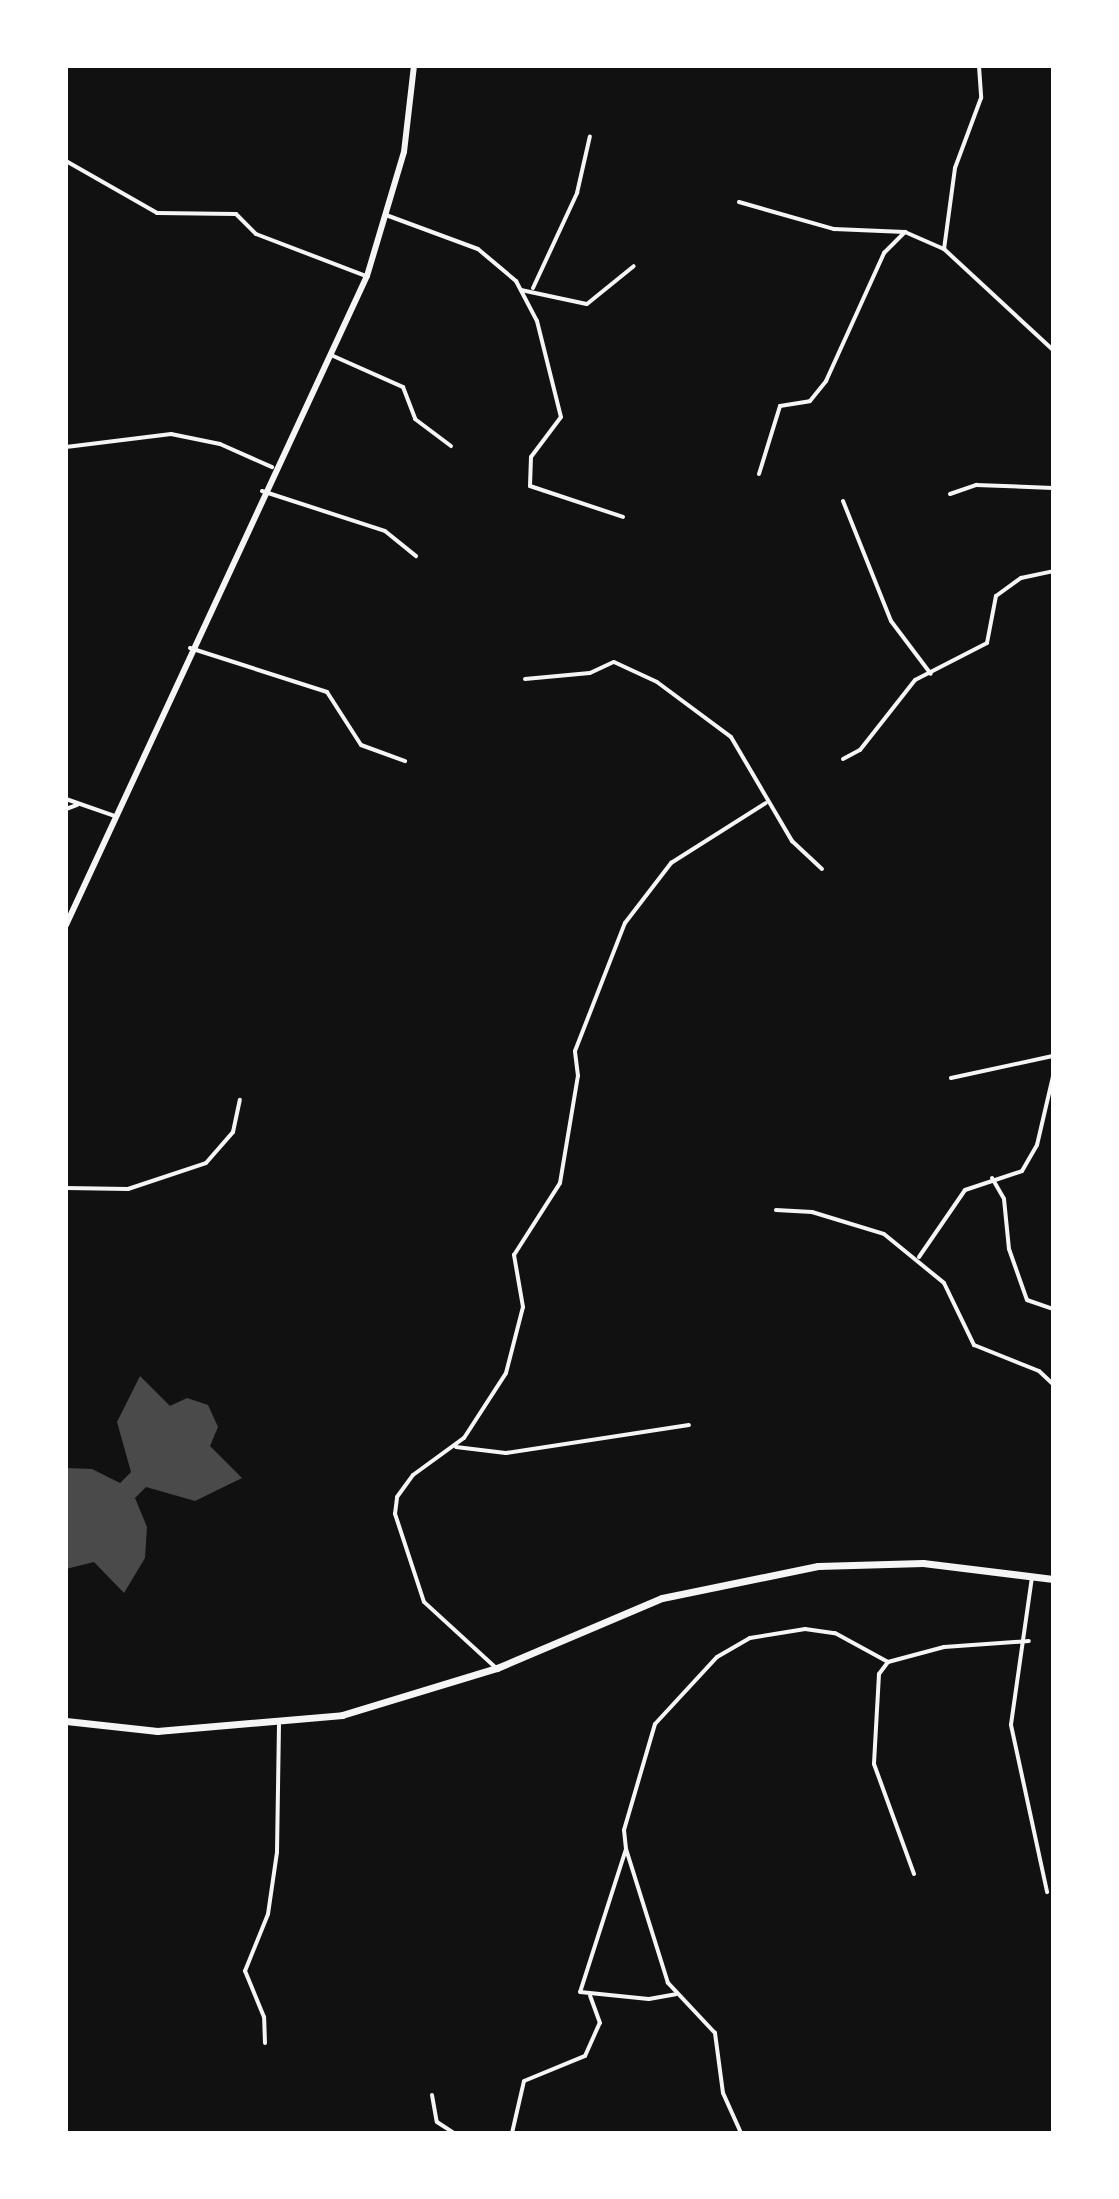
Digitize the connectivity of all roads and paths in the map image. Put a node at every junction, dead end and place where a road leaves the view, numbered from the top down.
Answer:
1 (414, 66) edge
2 (979, 66) edge
3 (590, 136) dead end
4 (66, 161) edge
5 (739, 202) dead end
6 (385, 214) junction
7 (905, 232) junction
8 (944, 249) junction
9 (634, 266) dead end
10 (367, 276) junction
11 (533, 288) junction
12 (521, 290) junction
13 (1053, 350) edge
14 (329, 354) junction
15 (451, 446) dead end
16 (66, 447) edge
17 (272, 467) junction
18 (759, 474) dead end
19 (1053, 488) edge
20 (262, 491) junction
21 (950, 494) dead end
22 (843, 501) dead end
23 (623, 517) dead end
24 (416, 556) dead end
25 (1053, 571) edge
26 (190, 648) junction
27 (931, 674) junction
28 (525, 679) dead end
29 (843, 759) dead end
30 (405, 761) dead end
31 (66, 799) edge
32 (766, 803) junction
33 (77, 805) junction
34 (66, 809) edge
35 (115, 816) junction
36 (822, 869) dead end
37 (66, 925) edge
38 (1053, 1056) edge
39 (1053, 1076) edge
40 (951, 1078) dead end
41 (240, 1100) dead end
42 (992, 1178) junction
43 (66, 1188) edge
44 (776, 1210) dead end
45 (919, 1257) junction
46 (1053, 1309) edge
47 (1053, 1384) edge
48 (689, 1425) dead end
49 (456, 1447) junction
50 (1032, 1575) junction
51 (1053, 1579) edge
52 (1029, 1641) junction
53 (888, 1662) junction
54 (497, 1668) junction
55 (68, 1721) edge
56 (279, 1725) junction
57 (626, 1849) junction
58 (914, 1874) dead end
59 (1047, 1892) dead end
60 (677, 1994) junction
61 (590, 1996) junction
62 (265, 2043) dead end
63 (432, 2095) dead end
64 (454, 2133) edge
65 (512, 2133) edge
66 (741, 2133) edge

1 - 6 main road
2 - 8 street
3 - 11 street
4 - 10 street
5 - 7 street
6 - 10 main road
6 - 12 street
7 - 8 street
7 - 18 street
8 - 13 street
9 - 11 street
10 - 14 main road
11 - 12 street
12 - 23 street
14 - 15 street
14 - 17 main road
16 - 17 street
17 - 20 main road
19 - 21 street
20 - 24 street
20 - 26 main road
22 - 27 street
25 - 27 street
26 - 30 street
26 - 35 main road
27 - 29 street
28 - 32 street
31 - 33 street
32 - 36 street
32 - 49 street
33 - 34 street
33 - 35 street
35 - 37 main road
38 - 40 street
39 - 42 street
41 - 43 street
42 - 45 street
42 - 46 street
44 - 45 street
45 - 47 street
48 - 49 street
49 - 54 street
50 - 51 main road
50 - 52 street
50 - 54 main road
52 - 53 street
52 - 59 street
53 - 57 street
53 - 58 street
54 - 56 main road
55 - 56 main road
56 - 62 street
57 - 60 street
57 - 61 street
60 - 61 street
60 - 66 street
61 - 65 street
63 - 64 street

